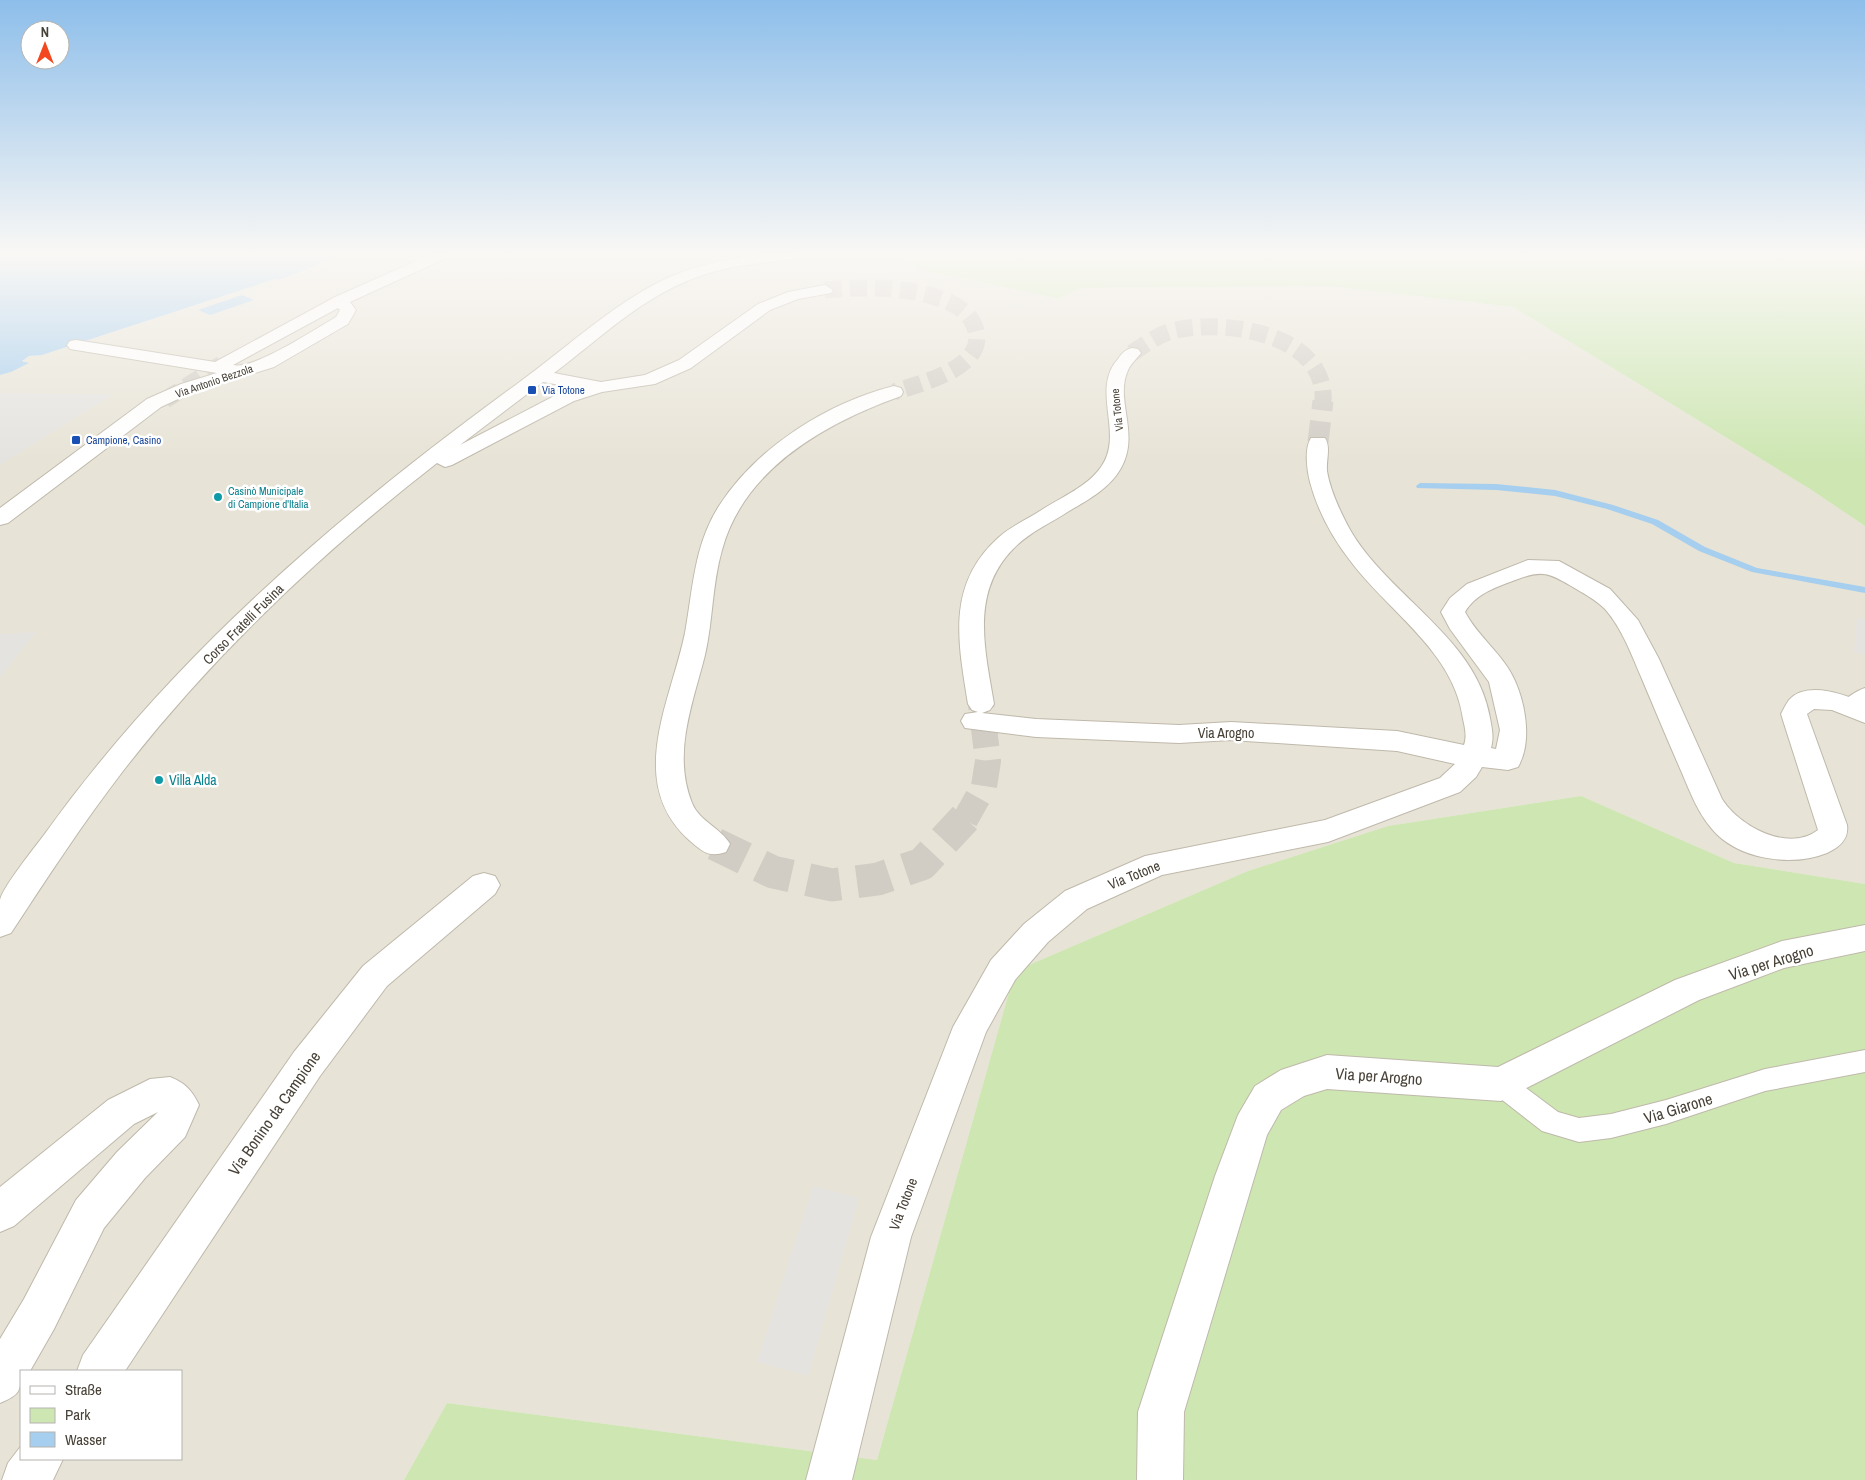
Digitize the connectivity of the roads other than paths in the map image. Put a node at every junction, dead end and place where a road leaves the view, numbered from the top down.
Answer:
1 (335, 324) edge
2 (608, 324) edge
3 (742, 324) edge
4 (76, 345) dead end
5 (1132, 353) tunnel mouth
6 (231, 367) junction
7 (535, 379) junction
8 (601, 387) junction
9 (894, 392) tunnel mouth
10 (551, 406) junction
11 (1318, 442) tunnel mouth
12 (402, 482) junction
13 (0, 518) edge
14 (1860, 705) edge
15 (978, 713) joint
16 (1475, 756) junction
17 (715, 844) tunnel mouth
18 (484, 885) dead end
19 (0, 924) edge
20 (1865, 938) edge
21 (1865, 1061) edge
22 (1501, 1084) junction
23 (0, 1212) edge
24 (100, 1370) edge
25 (0, 1381) edge
26 (39, 1460) edge
27 (26, 1480) edge
28 (829, 1480) edge
29 (1160, 1480) edge

1 - 6 street, Via Antonio Bezzola
2 - 7 street, Corso Fratelli Fusina
3 - 8 street
4 - 6 street
5 - 15 street, Via Totone
6 - 13 street, Via Antonio Bezzola
7 - 8 street
7 - 10 street
7 - 12 street, Corso Fratelli Fusina
8 - 10 street
9 - 17 street
10 - 12 street
11 - 16 street, Via Totone
12 - 19 street, Corso Fratelli Fusina
14 - 16 street
15 - 16 street, Via Arogno
16 - 28 street, Via Totone
18 - 24 street, Via Bonino da Campione
20 - 22 street, Via per Arogno
21 - 22 lane, Via Giarone
22 - 29 street, Via per Arogno
23 - 25 street
26 - 27 street

